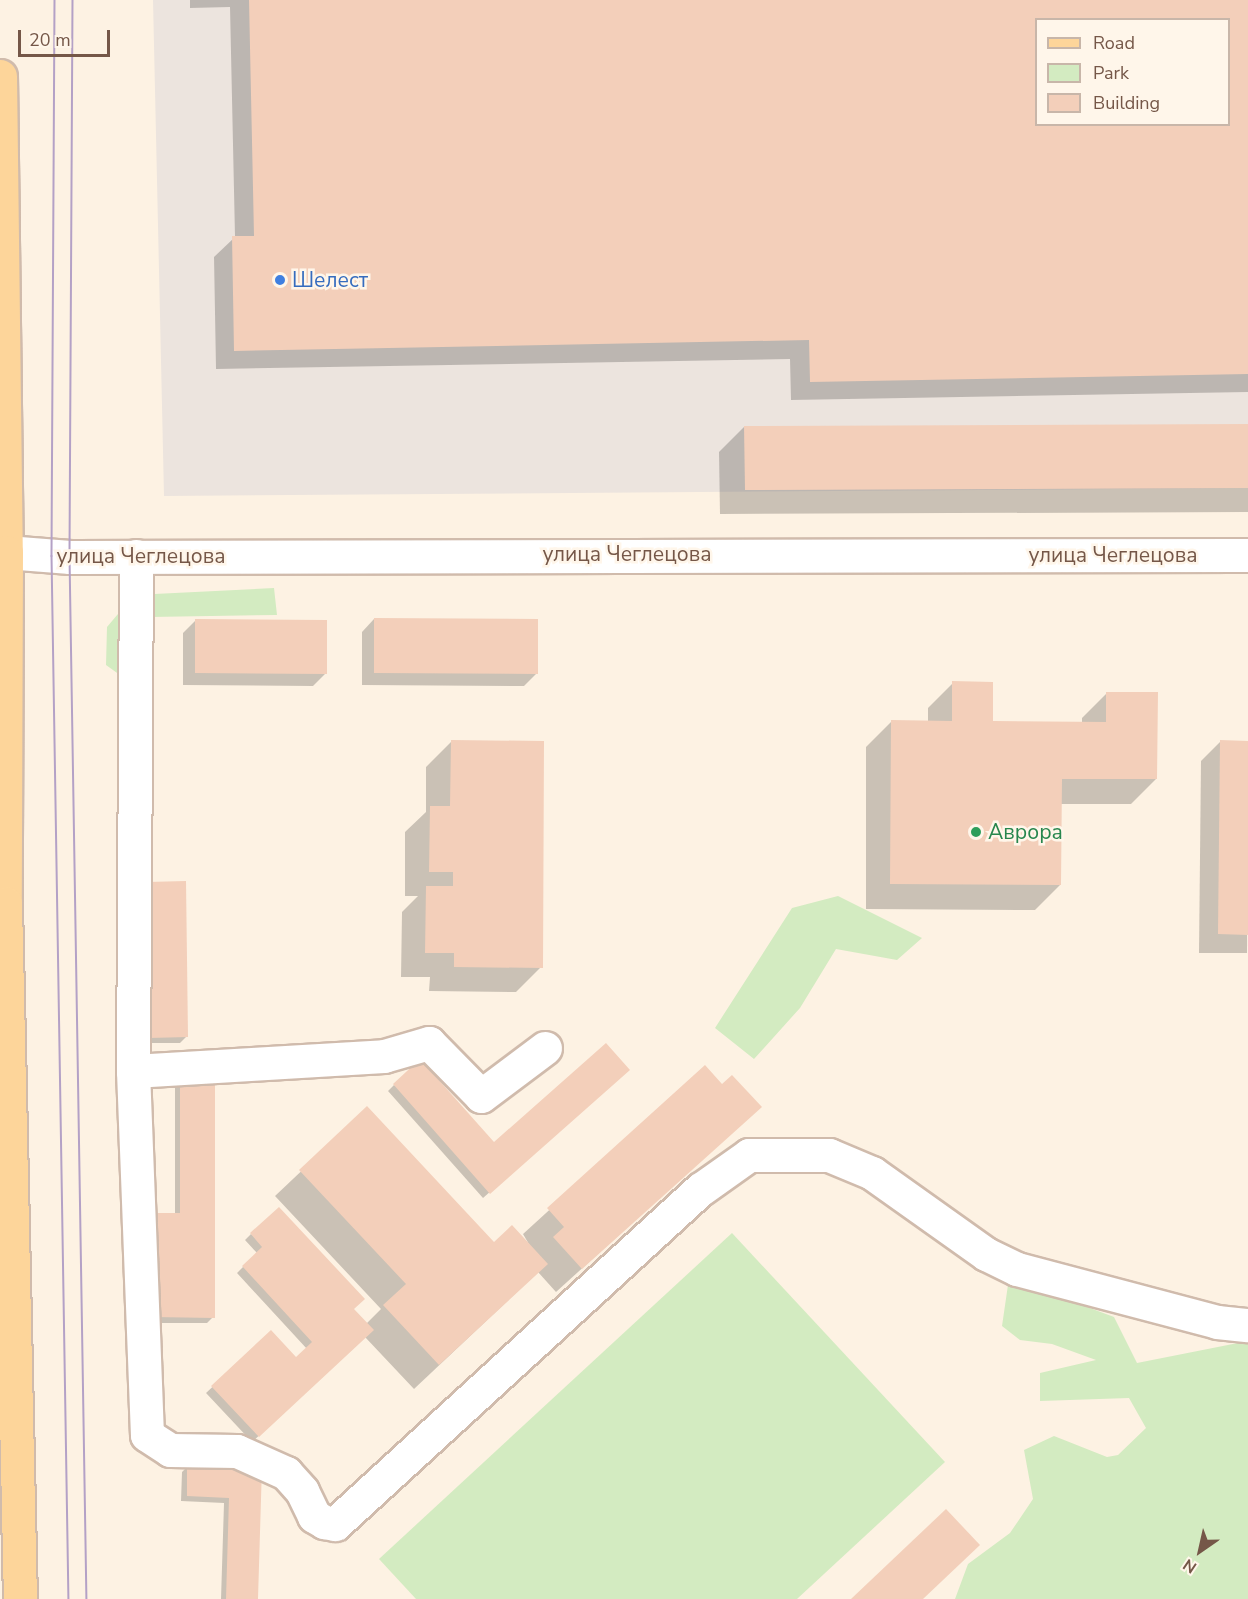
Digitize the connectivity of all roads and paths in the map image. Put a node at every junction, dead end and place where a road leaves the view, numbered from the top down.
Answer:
1 (0, 76) edge
2 (3, 552) edge
3 (1248, 555) edge
4 (135, 556) junction
5 (545, 1048) dead end
6 (133, 1071) junction
7 (1248, 1325) edge
8 (9, 1500) edge
9 (20, 1599) edge

1 - 2 main road
2 - 4 street, улица Чеглецова
2 - 8 main road
3 - 4 street, улица Чеглецова
4 - 6 street
5 - 6 street
6 - 7 street
8 - 9 main road

